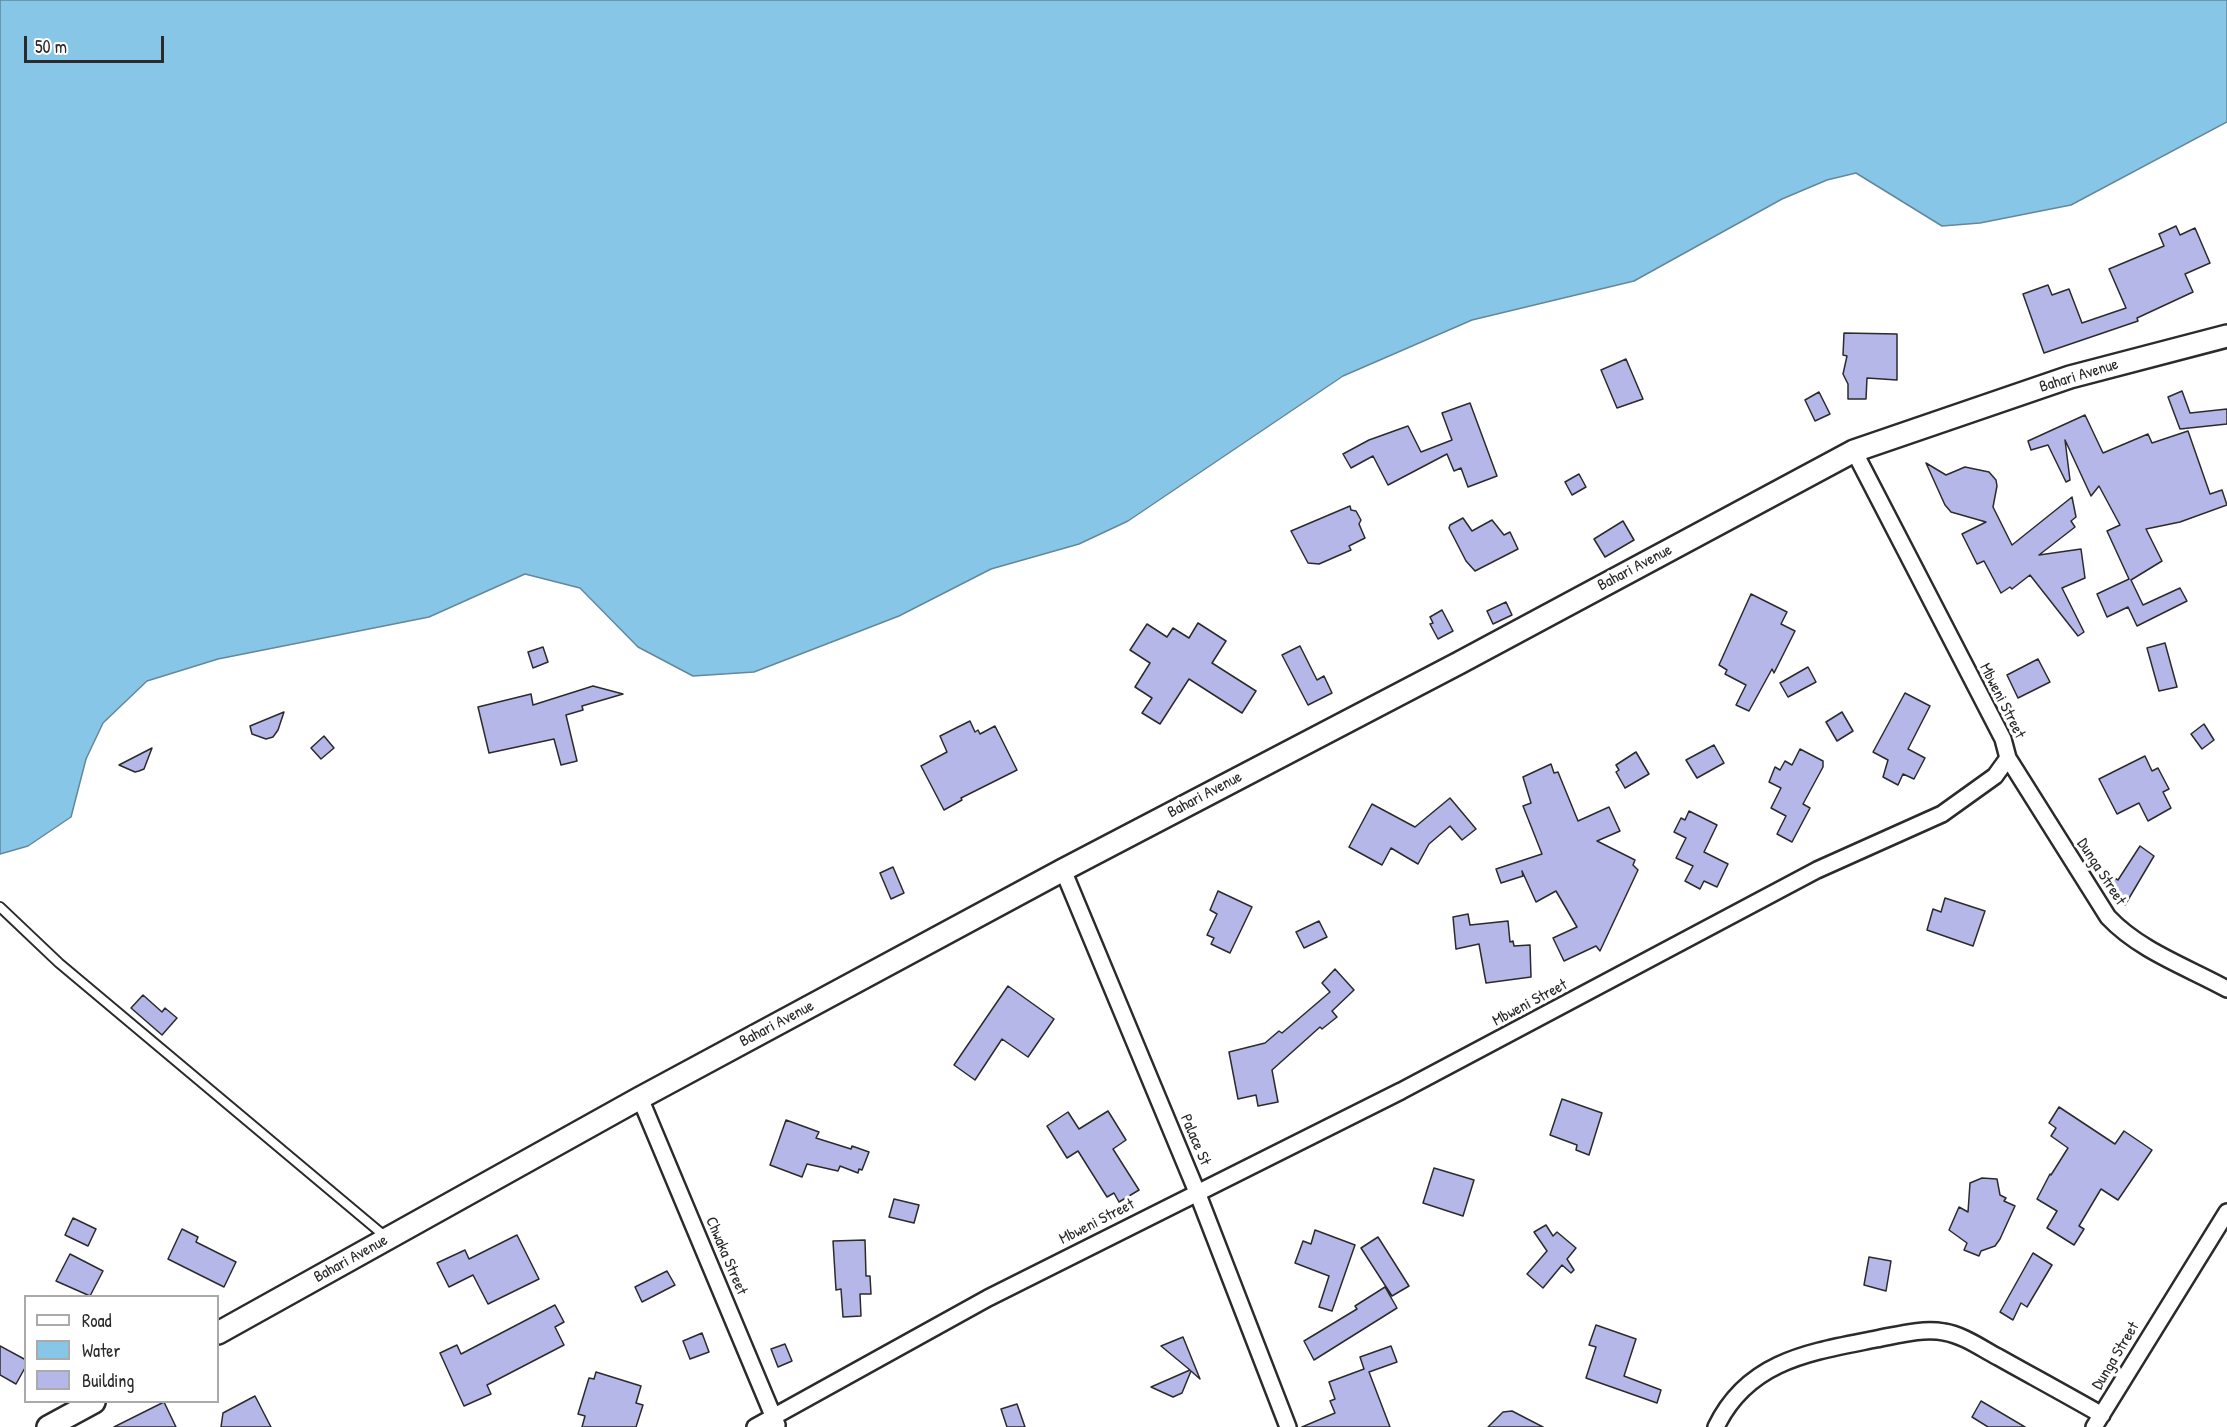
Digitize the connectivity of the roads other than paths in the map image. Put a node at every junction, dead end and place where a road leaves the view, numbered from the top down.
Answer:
1 (2227, 336) edge
2 (1854, 451) junction
3 (2008, 758) junction
4 (1063, 870) junction
5 (0, 908) edge
6 (2227, 989) edge
7 (640, 1098) junction
8 (1197, 1192) junction
9 (2227, 1212) edge
10 (388, 1239) junction
11 (219, 1332) edge
12 (90, 1403) edge
13 (2098, 1421) edge
14 (776, 1422) edge
15 (48, 1427) edge
16 (755, 1427) edge
17 (1288, 1427) edge
18 (1716, 1427) edge

1 - 2 street, Bahari Avenue
2 - 3 street, Mbweni Street
2 - 4 street, Bahari Avenue
3 - 6 street, Dunga Street
3 - 8 street, Mbweni Street
4 - 7 street, Bahari Avenue
4 - 8 street, Palace St
5 - 10 lane
7 - 10 street, Bahari Avenue
7 - 14 street, Chwaka Street
8 - 14 street, Mbweni Street
8 - 17 street, Palace St
9 - 13 street, Dunga Street
10 - 11 street, Bahari Avenue
12 - 15 street
13 - 18 street
14 - 16 street, Mbweni Street

